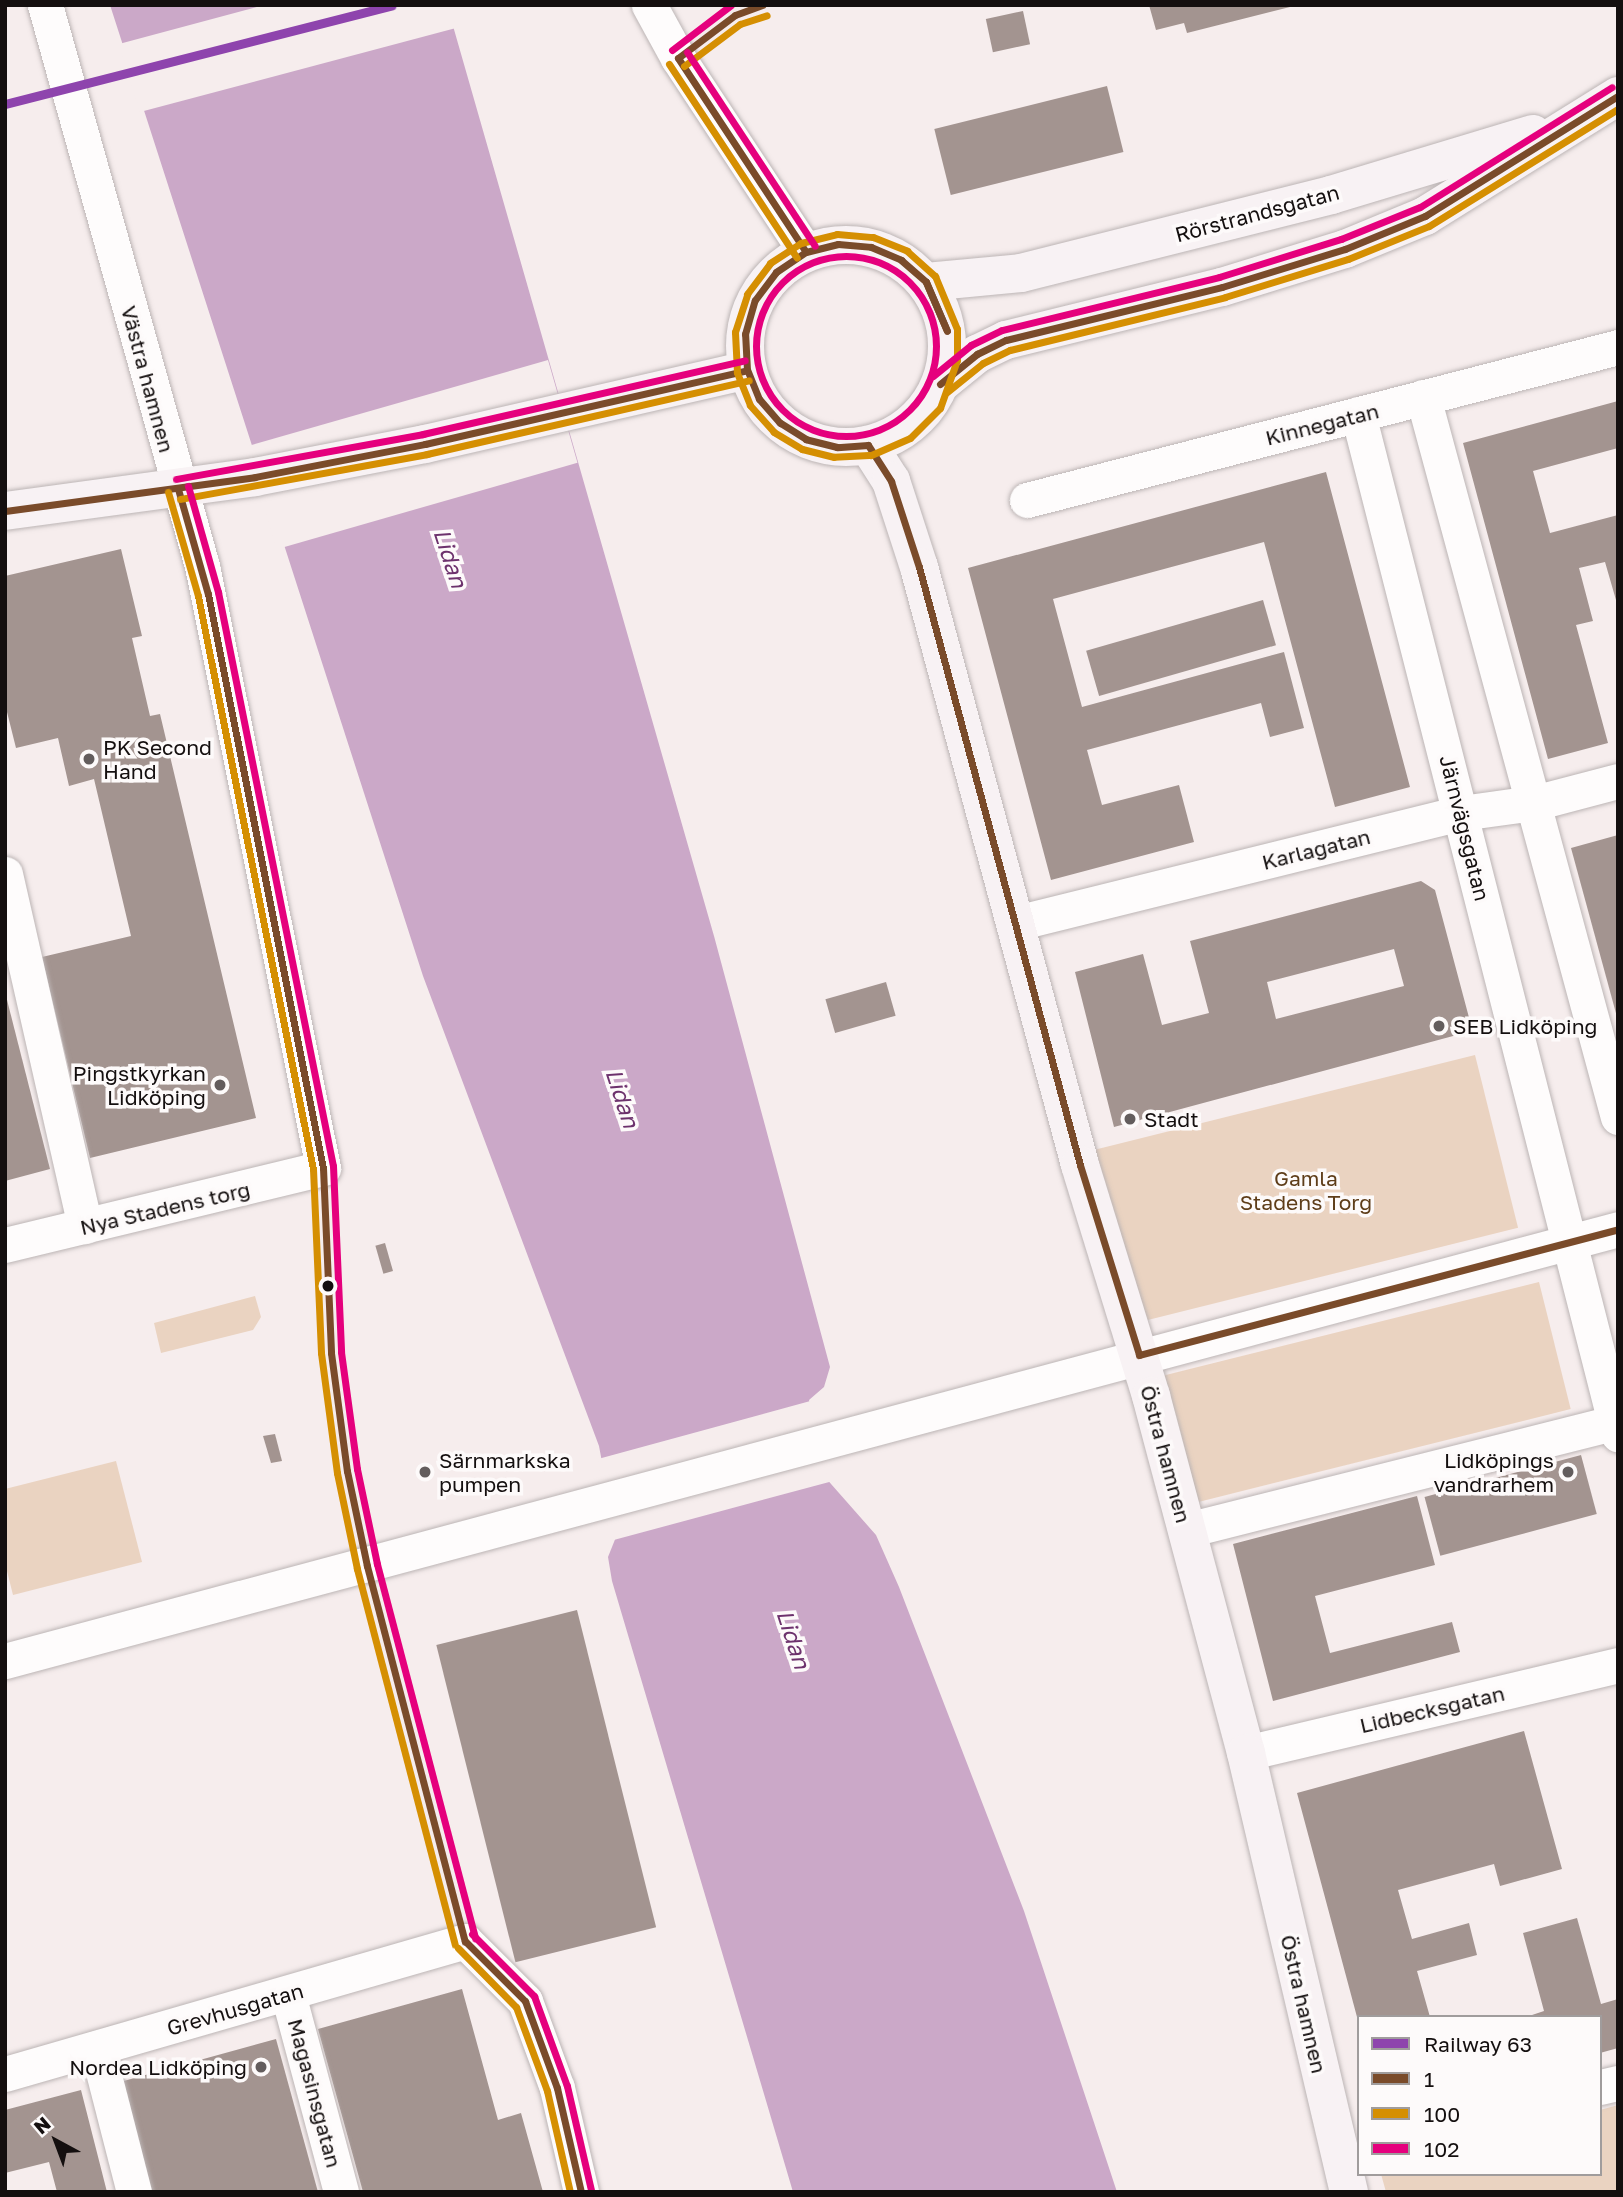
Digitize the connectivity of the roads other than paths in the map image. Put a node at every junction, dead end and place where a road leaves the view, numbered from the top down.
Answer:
1 (45, 5) edge
2 (649, 5) edge
3 (1618, 96) edge
4 (1582, 119) junction
5 (806, 252) junction
6 (926, 282) junction
7 (1618, 347) edge
8 (747, 370) junction
9 (940, 384) junction
10 (1423, 397) junction
11 (1358, 414) junction
12 (868, 445) junction
13 (178, 489) junction
14 (1027, 500) dead end
15 (5, 510) edge
16 (1618, 781) edge
17 (1534, 803) junction
18 (1461, 813) junction
19 (5, 874) edge
20 (1016, 923) junction
21 (1618, 1117) edge
22 (323, 1168) joint
23 (85, 1226) junction
24 (1618, 1229) edge
25 (1569, 1243) junction
26 (5, 1245) edge
27 (1139, 1355) junction
28 (1617, 1426) edge
29 (1187, 1530) junction
30 (5, 1661) edge
31 (1618, 1665) edge
32 (1246, 1753) junction
33 (288, 1994) junction
34 (97, 2049) junction
35 (5, 2074) edge
36 (1348, 2152) edge
37 (134, 2192) edge
38 (341, 2192) edge
39 (581, 2192) edge
40 (1349, 2192) edge

1 - 13 street, Västra hamnen
2 - 5 street
3 - 4 main road, Rörstrandsgatan
4 - 6 main road, Rörstrandsgatan
4 - 9 main road, Rörstrandsgatan
5 - 6 main road
5 - 8 main road
6 - 9 main road
7 - 10 street, Kinnegatan
8 - 12 main road
8 - 13 main road
9 - 12 main road
10 - 11 street, Kinnegatan
10 - 17 street
11 - 14 street, Kinnegatan
11 - 18 street, Järnvägsgatan
12 - 20 main road, Östra hamnen
13 - 15 main road
13 - 22 street, Västra hamnen
16 - 17 street, Karlagatan
17 - 18 street, Karlagatan
17 - 21 street
18 - 20 street, Karlagatan
18 - 25 street, Järnvägsgatan
19 - 23 street
20 - 27 main road, Östra hamnen
22 - 23 street, Nya Stadens torg
23 - 26 street, Nya Stadens torg
24 - 25 street
25 - 27 street
25 - 28 street
27 - 29 main road, Östra hamnen
27 - 30 street
28 - 29 street
29 - 32 main road, Östra hamnen
31 - 32 street, Lidbecksgatan
32 - 36 main road, Östra hamnen
33 - 34 street, Grevhusgatan
33 - 38 street, Magasinsgatan
33 - 39 street, Grevhusgatan
34 - 35 street, Grevhusgatan
34 - 37 street
36 - 40 main road, Östra hamnen

